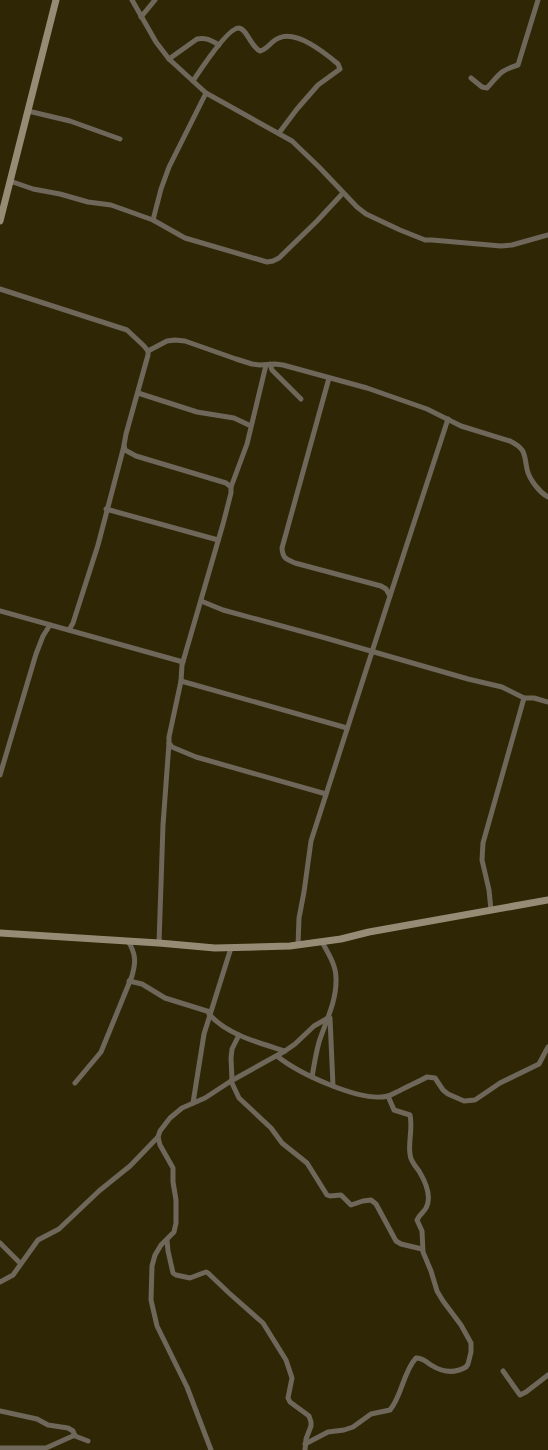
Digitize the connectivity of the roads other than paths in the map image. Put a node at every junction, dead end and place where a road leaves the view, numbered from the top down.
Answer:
1 (56, 0) edge
2 (132, 0) edge
3 (155, 0) edge
4 (538, 0) edge
5 (142, 17) junction
6 (219, 45) junction
7 (169, 59) junction
8 (471, 78) dead end
9 (193, 81) junction
10 (206, 93) junction
11 (28, 110) junction
12 (279, 133) junction
13 (120, 139) dead end
14 (10, 181) junction
15 (343, 193) junction
16 (0, 220) edge
17 (153, 220) junction
18 (548, 235) edge
19 (0, 289) edge
20 (148, 351) junction
21 (268, 365) junction
22 (329, 378) junction
23 (138, 393) junction
24 (301, 399) dead end
25 (448, 419) junction
26 (251, 426) junction
27 (124, 445) junction
28 (231, 487) junction
29 (548, 497) edge
30 (106, 510) junction
31 (218, 540) junction
32 (390, 596) junction
33 (201, 601) junction
34 (0, 611) edge
35 (50, 625) junction
36 (69, 630) junction
37 (372, 652) junction
38 (182, 662) junction
39 (181, 681) junction
40 (524, 698) junction
41 (548, 702) edge
42 (347, 728) junction
43 (169, 742) junction
44 (0, 775) edge
45 (326, 794) junction
46 (548, 900) edge
47 (491, 910) junction
48 (0, 933) edge
49 (128, 942) junction
50 (322, 942) junction
51 (159, 943) junction
52 (298, 945) junction
53 (231, 948) junction
54 (129, 981) junction
55 (210, 1013) junction
56 (329, 1016) junction
57 (239, 1034) junction
58 (548, 1047) edge
59 (285, 1051) junction
60 (277, 1056) junction
61 (312, 1077) junction
62 (232, 1080) junction
63 (75, 1082) dead end
64 (333, 1086) junction
65 (388, 1096) junction
66 (193, 1103) junction
67 (158, 1137) junction
68 (167, 1240) junction
69 (0, 1243) edge
70 (422, 1249) junction
71 (20, 1263) junction
72 (0, 1282) edge
73 (503, 1371) dead end
74 (548, 1375) edge
75 (0, 1411) edge
76 (75, 1435) junction
77 (88, 1441) dead end
78 (305, 1447) edge
79 (0, 1448) edge
80 (25, 1449) edge
81 (211, 1450) edge

1 - 11 street
2 - 5 street
3 - 5 street
4 - 8 street
5 - 7 street
6 - 7 street
6 - 9 street
6 - 12 street
7 - 9 street
9 - 10 street
10 - 12 street
10 - 17 street
11 - 13 street
11 - 14 street
12 - 15 street
14 - 16 street
14 - 17 street
15 - 17 street
15 - 18 street
19 - 20 street
20 - 21 street
20 - 23 street
21 - 22 street
21 - 24 street
21 - 26 street
22 - 25 street
22 - 32 street
23 - 26 street
23 - 27 street
25 - 29 street
25 - 32 street
26 - 28 street
27 - 28 street
27 - 30 street
28 - 31 street
30 - 31 street
30 - 36 street
31 - 33 street
32 - 37 street
33 - 37 street
33 - 38 street
34 - 35 street
35 - 36 street
35 - 44 street
36 - 38 street
37 - 40 street
37 - 42 street
38 - 39 street
39 - 42 street
39 - 43 street
40 - 41 street
40 - 47 street
42 - 45 street
43 - 45 street
43 - 51 street
45 - 52 street
46 - 47 street
47 - 50 street
48 - 49 street
49 - 51 street
49 - 54 street
50 - 52 street
50 - 56 street
51 - 53 street
52 - 53 street
53 - 55 street
54 - 55 street
54 - 63 street
55 - 57 street
55 - 66 street
56 - 59 street
56 - 61 street
56 - 64 street
57 - 59 street
57 - 62 street
58 - 65 street
59 - 60 street
60 - 61 street
60 - 62 street
61 - 64 street
62 - 66 street
62 - 70 street
64 - 65 street
65 - 70 street
66 - 67 street
67 - 68 street
67 - 71 street
68 - 78 street
68 - 81 street
69 - 71 street
70 - 78 street
71 - 72 street
73 - 74 street
75 - 76 street
76 - 77 street
76 - 80 street
79 - 80 street

